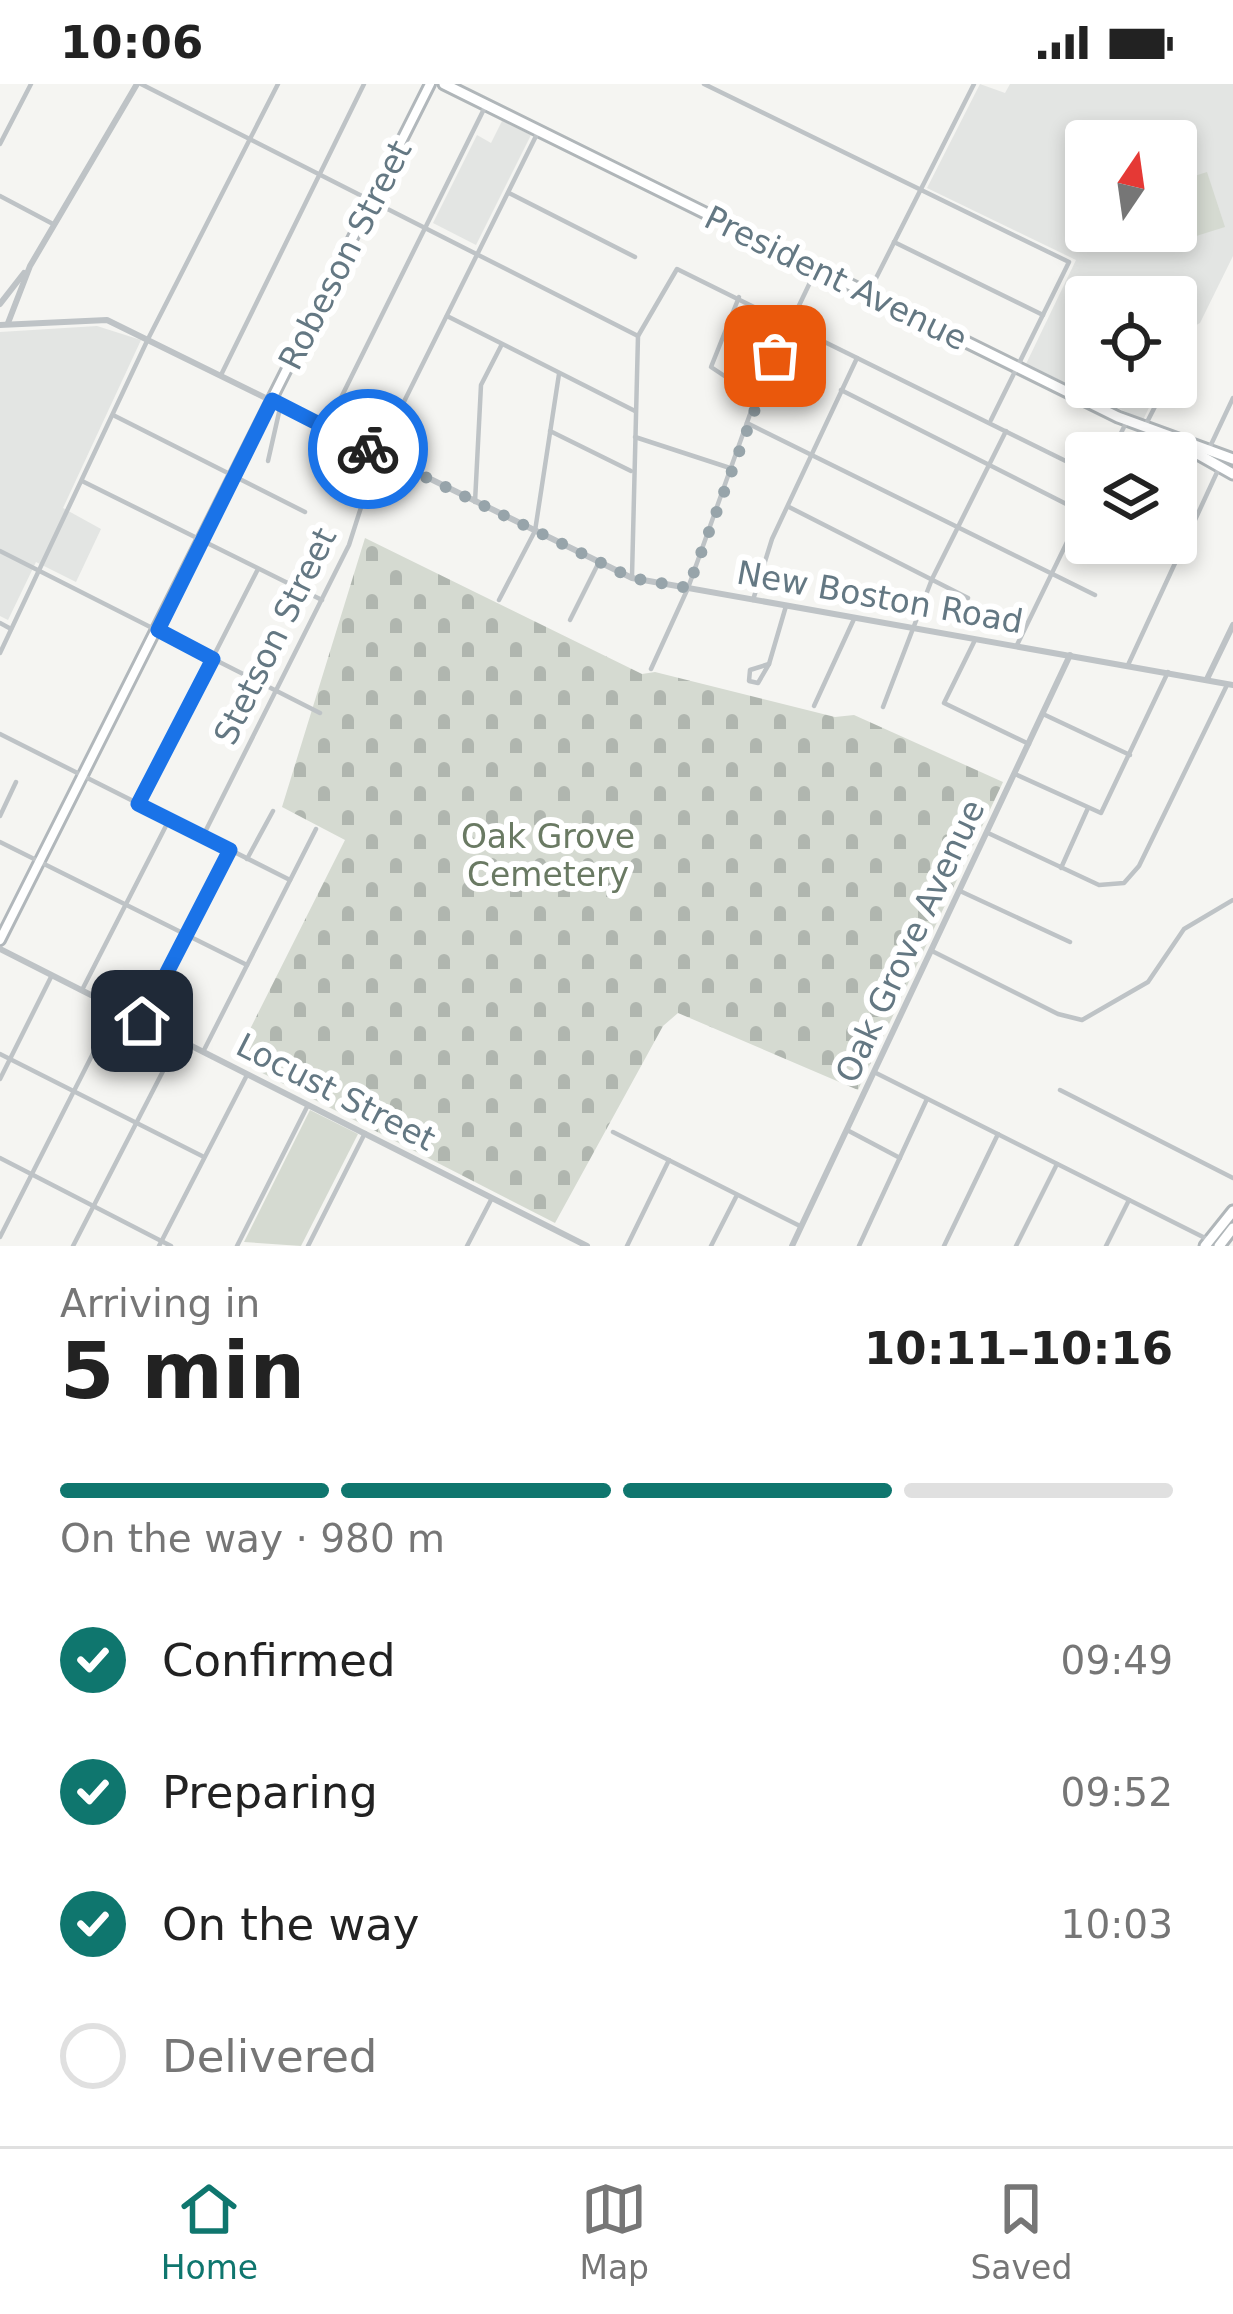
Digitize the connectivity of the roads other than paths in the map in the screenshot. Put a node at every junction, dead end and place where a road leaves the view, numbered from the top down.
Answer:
1 (31, 84) edge
2 (139, 84) edge
3 (278, 84) edge
4 (364, 84) edge
5 (430, 84) edge
6 (444, 84) edge
7 (704, 84) edge
8 (973, 84) edge
9 (485, 104) junction
10 (539, 130) junction
11 (250, 139) junction
12 (0, 144) edge
13 (319, 174) junction
14 (920, 190) junction
15 (508, 193) junction
16 (0, 196) edge
17 (371, 200) junction
18 (53, 224) junction
19 (426, 228) junction
20 (894, 242) junction
21 (478, 255) junction
22 (635, 257) dead end
23 (30, 266) junction
24 (817, 268) junction
25 (868, 294) junction
26 (739, 297) junction
27 (0, 304) edge
28 (1043, 315) junction
29 (447, 316) junction
30 (790, 322) junction
31 (4, 325) edge
32 (638, 336) junction
33 (148, 339) junction
34 (501, 346) junction
35 (858, 356) junction
36 (1016, 367) junction
37 (559, 374) junction
38 (221, 375) junction
39 (841, 389) junction
40 (756, 397) junction
41 (1233, 398) edge
42 (276, 402) junction
43 (1154, 408) edge
44 (636, 411) junction
45 (113, 415) junction
46 (1127, 421) junction
47 (747, 423) junction
48 (990, 423) junction
49 (326, 428) junction
50 (1144, 428) junction
51 (550, 431) junction
52 (1006, 431) junction
53 (1122, 432) edge
54 (1154, 432) edge
55 (635, 436) junction
56 (1197, 448) edge
57 (1208, 452) junction
58 (379, 454) junction
59 (810, 454) junction
60 (1197, 454) edge
61 (1233, 459) edge
62 (1065, 460) edge
63 (268, 461) dead end
64 (990, 465) junction
65 (1219, 467) junction
66 (730, 468) junction
67 (634, 472) junction
68 (1233, 474) edge
69 (235, 476) junction
70 (82, 481) junction
71 (475, 502) junction
72 (1065, 503) edge
73 (789, 507) junction
74 (305, 512) dead end
75 (1197, 515) edge
76 (957, 528) junction
77 (535, 531) junction
78 (202, 542) junction
79 (1065, 547) edge
80 (0, 551) edge
81 (599, 562) junction
82 (1174, 564) edge
83 (258, 568) junction
84 (38, 570) junction
85 (1050, 574) junction
86 (632, 578) junction
87 (932, 579) junction
88 (688, 588) junction
89 (1095, 595) dead end
90 (968, 598) dead end
91 (322, 599) junction
92 (500, 600) dead end
93 (752, 600) junction
94 (786, 606) junction
95 (855, 618) junction
96 (570, 620) dead end
97 (0, 623) edge
98 (1233, 625) edge
99 (917, 628) junction
100 (11, 629) junction
101 (158, 630) junction
102 (976, 638) junction
103 (1017, 645) junction
104 (0, 653) edge
105 (1070, 655) junction
106 (213, 659) junction
107 (769, 664) dead end
108 (1128, 664) junction
109 (651, 669) dead end
110 (1168, 672) junction
111 (1207, 679) junction
112 (1230, 684) edge
113 (276, 691) junction
114 (814, 706) dead end
115 (883, 707) dead end
116 (320, 713) dead end
117 (1043, 713) junction
118 (0, 734) edge
119 (1029, 744) junction
120 (1130, 754) junction
121 (1015, 773) junction
122 (83, 775) junction
123 (16, 782) dead end
124 (138, 804) junction
125 (1088, 808) junction
126 (273, 811) dead end
127 (0, 816) edge
128 (169, 820) junction
129 (316, 829) dead end
130 (988, 832) junction
131 (202, 836) junction
132 (0, 842) edge
133 (230, 850) junction
134 (247, 859) junction
135 (40, 863) junction
136 (1061, 868) junction
137 (290, 880) junction
138 (960, 891) junction
139 (1233, 900) edge
140 (125, 905) junction
141 (187, 934) junction
142 (1070, 942) dead end
143 (0, 944) edge
144 (932, 951) junction
145 (247, 965) junction
146 (52, 975) junction
147 (82, 990) junction
148 (116, 1008) junction
149 (142, 1021) junction
150 (179, 1040) junction
151 (202, 1052) junction
152 (0, 1054) edge
153 (10, 1059) junction
154 (874, 1072) junction
155 (247, 1074) junction
156 (0, 1079) edge
157 (1060, 1090) dead end
158 (74, 1091) junction
159 (927, 1099) junction
160 (308, 1105) junction
161 (136, 1123) junction
162 (847, 1130) junction
163 (613, 1132) dead end
164 (365, 1133) junction
165 (998, 1134) junction
166 (204, 1157) junction
167 (0, 1158) edge
168 (900, 1159) junction
169 (669, 1160) junction
170 (1057, 1164) junction
171 (32, 1174) junction
172 (1233, 1178) edge
173 (737, 1195) junction
174 (492, 1197) junction
175 (1129, 1200) junction
176 (94, 1206) junction
177 (1233, 1210) edge
178 (801, 1227) junction
179 (1233, 1228) edge
180 (0, 1237) edge
181 (161, 1244) edge
182 (1215, 1245) edge
183 (73, 1246) edge
184 (172, 1246) edge
185 (237, 1246) edge
186 (308, 1246) edge
187 (466, 1246) edge
188 (587, 1246) edge
189 (627, 1246) edge
190 (711, 1246) edge
191 (792, 1246) edge
192 (860, 1246) edge
193 (944, 1246) edge
194 (1016, 1246) edge
195 (1106, 1246) edge

1 - 12 street
2 - 11 street
2 - 18 street
3 - 11 street
4 - 13 street
5 - 17 main road, Robeson Street
6 - 9 main road, President Avenue
7 - 14 street
8 - 14 street
9 - 10 main road, President Avenue
9 - 19 street
10 - 15 street, Stetson Street
10 - 24 main road, President Avenue
11 - 13 street
11 - 33 street
13 - 17 street
13 - 38 street
14 - 20 street
14 - 28 street
15 - 21 street, Stetson Street
15 - 22 street
16 - 18 street
17 - 19 street
17 - 42 main road, Robeson Street
18 - 23 street
19 - 21 street
19 - 49 street
20 - 25 street
20 - 28 street
21 - 29 street, Stetson Street
21 - 32 street
23 - 27 street
23 - 31 street
24 - 25 main road, President Avenue
24 - 30 street
25 - 36 main road, President Avenue
26 - 30 street
26 - 32 street
26 - 40 street
28 - 36 street
29 - 34 street
29 - 58 street, Stetson Street
30 - 35 street
30 - 40 street
31 - 33 street, New Boston Road
32 - 44 street
33 - 38 street, New Boston Road
33 - 45 street
34 - 37 street
34 - 71 street
35 - 39 street
35 - 48 street
36 - 46 main road, President Avenue
36 - 48 street
37 - 44 street
37 - 51 street
38 - 42 street, New Boston Road
39 - 59 street
39 - 64 street
40 - 47 street
41 - 57 street
42 - 49 street, New Boston Road
42 - 63 street
42 - 69 main road, Robeson Street
43 - 50 street
44 - 55 street
45 - 69 street
45 - 70 street
46 - 50 main road, President Avenue
46 - 53 street
47 - 59 street
47 - 66 street
48 - 52 street
49 - 58 street, New Boston Road
50 - 54 main road, President Avenue
51 - 67 street
51 - 77 street
52 - 62 street
52 - 64 street
55 - 66 street
55 - 67 street
56 - 57 main road, President Avenue
57 - 61 main road, President Avenue
58 - 71 street, New Boston Road
58 - 91 street, Stetson Street
59 - 73 street
59 - 76 street
60 - 65 main road
64 - 72 street
64 - 76 street
65 - 68 main road
65 - 75 street
66 - 88 street
67 - 86 street
69 - 74 street
69 - 78 main road, Robeson Street
70 - 78 street
70 - 84 street
71 - 77 street, New Boston Road
73 - 87 street
73 - 93 street
76 - 85 street
76 - 87 street
77 - 81 street, New Boston Road
77 - 92 street
78 - 83 street
78 - 101 main road, Robeson Street
79 - 85 street
80 - 84 street
81 - 86 street, New Boston Road
81 - 96 street
82 - 108 street
83 - 91 street
83 - 106 street
84 - 100 street
84 - 101 street
85 - 89 street
85 - 103 street
86 - 88 street, New Boston Road
87 - 90 street
87 - 99 street
88 - 93 street, New Boston Road
88 - 109 street
91 - 113 street, Stetson Street
93 - 94 street, New Boston Road
94 - 95 street, New Boston Road
94 - 107 street
95 - 99 street, New Boston Road
95 - 114 street
97 - 100 street
98 - 111 street
99 - 102 street, New Boston Road
99 - 115 street
100 - 104 street
101 - 106 street
101 - 122 main road, Robeson Street
102 - 103 street, New Boston Road
102 - 119 street
103 - 105 street, New Boston Road
105 - 108 street, New Boston Road
105 - 117 street, Oak Grove Avenue
106 - 113 street
106 - 124 street
108 - 110 street, New Boston Road
110 - 111 street, New Boston Road
110 - 120 street
111 - 112 street, New Boston Road
112 - 136 street
113 - 116 street
113 - 131 street, Stetson Street
117 - 119 street, Oak Grove Avenue
117 - 120 street
118 - 122 street
119 - 121 street, Oak Grove Avenue
120 - 125 street
121 - 125 street
121 - 130 street, Oak Grove Avenue
122 - 124 street
122 - 135 main road, Robeson Street
123 - 127 street
124 - 128 street
125 - 136 street
126 - 134 street
128 - 131 street
128 - 140 street
129 - 137 street
130 - 136 street
130 - 138 street, Oak Grove Avenue
131 - 133 street
132 - 135 street
133 - 134 street
133 - 141 street
134 - 137 street
135 - 140 street
135 - 143 main road, Robeson Street
137 - 145 street
138 - 142 street
138 - 144 street, Oak Grove Avenue
139 - 144 street
140 - 141 street
140 - 147 street
141 - 145 street
141 - 149 street
143 - 146 street, Locust Street
144 - 154 street, Oak Grove Avenue
145 - 151 street
146 - 147 street, Locust Street
146 - 153 street
147 - 148 street, Locust Street
148 - 149 street, Locust Street
148 - 158 street
149 - 150 street, Locust Street
150 - 151 street, Locust Street
150 - 161 street
151 - 155 street, Locust Street
152 - 153 street
153 - 156 street
153 - 158 street
154 - 159 street
154 - 162 street, Oak Grove Avenue
155 - 160 street, Locust Street
155 - 166 street
157 - 172 street
158 - 161 street
158 - 171 street
159 - 165 street
159 - 168 street
160 - 164 street, Locust Street
160 - 185 street
161 - 166 street
161 - 176 street
162 - 168 street
162 - 178 street, Oak Grove Avenue
163 - 169 street
164 - 174 street, Locust Street
164 - 186 street
165 - 170 street
165 - 193 street
166 - 181 street
167 - 171 street
168 - 192 street
169 - 173 street
169 - 189 street
170 - 175 street
170 - 194 street
171 - 176 street
171 - 180 street
173 - 178 street
173 - 190 street
174 - 187 street
174 - 188 street, Locust Street
175 - 182 street
175 - 195 street
176 - 181 street
176 - 183 street
177 - 182 main road
178 - 191 street, Oak Grove Avenue
179 - 182 main road
181 - 184 street

